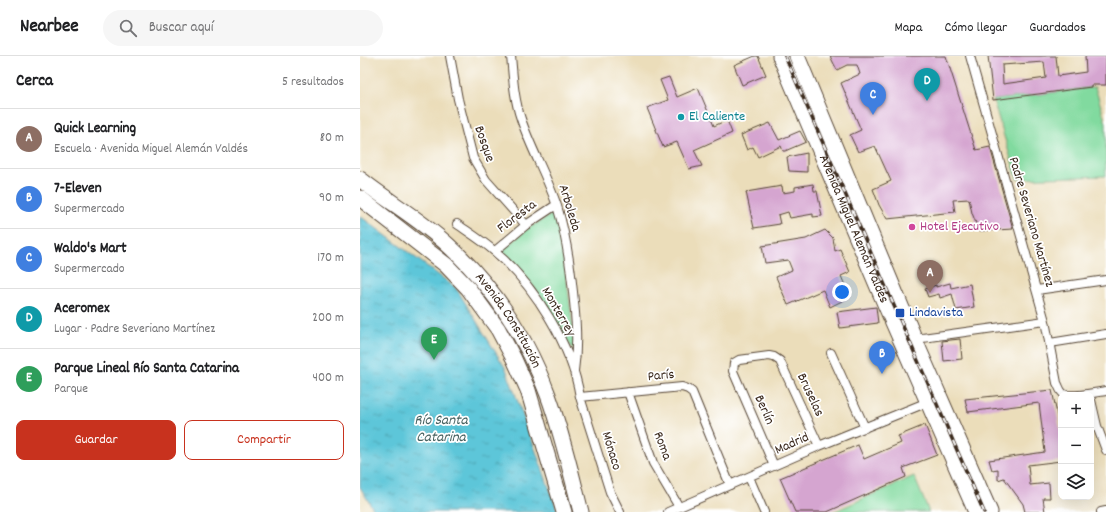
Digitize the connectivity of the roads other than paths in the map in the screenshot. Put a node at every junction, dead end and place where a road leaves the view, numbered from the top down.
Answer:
1 (450, 56) edge
2 (511, 56) edge
3 (780, 56) edge
4 (797, 56) edge
5 (970, 56) edge
6 (360, 179) edge
7 (360, 198) edge
8 (556, 205) junction
9 (457, 224) dead end
10 (526, 225) junction
11 (495, 252) junction
12 (1106, 280) edge
13 (1037, 290) junction
14 (885, 304) junction
15 (1045, 321) junction
16 (1106, 334) edge
17 (1050, 343) junction
18 (918, 345) junction
19 (831, 353) dead end
20 (774, 357) joint
21 (574, 372) junction
22 (1106, 391) edge
23 (628, 392) junction
24 (1062, 392) edge
25 (1094, 395) edge
26 (580, 397) junction
27 (928, 402) junction
28 (1094, 413) edge
29 (865, 428) junction
30 (957, 436) junction
31 (819, 446) junction
32 (1106, 450) edge
33 (774, 466) junction
34 (748, 477) junction
35 (730, 485) junction
36 (982, 494) junction
37 (679, 507) junction
38 (1106, 511) edge
39 (564, 512) edge
40 (581, 512) edge
41 (620, 512) edge
42 (668, 512) edge
43 (764, 512) edge
44 (976, 512) edge
45 (984, 512) edge
46 (990, 512) edge
47 (1101, 512) edge

1 - 10 street, Bosque
2 - 8 street, Arboleda
3 - 14 highway, Avenida Miguel Alemán Valdés
4 - 18 highway, Avenida Miguel Alemán Valdés
5 - 13 street, Padre Severiano Martínez
6 - 40 highway, Avenida Constitución
7 - 39 highway, Avenida Constitución
8 - 10 street, Floresta
8 - 21 street, Arboleda
9 - 11 street, Monterrey
10 - 11 street, Floresta
11 - 21 street, Monterrey
12 - 13 street
13 - 15 street, Padre Severiano Martínez
14 - 18 highway
14 - 27 highway, Avenida Miguel Alemán Valdés
15 - 17 street, Padre Severiano Martínez
15 - 18 street
16 - 17 street
17 - 24 street, Padre Severiano Martínez
18 - 27 highway
18 - 30 highway, Avenida Miguel Alemán Valdés
19 - 29 street
20 - 31 street, Bruselas
20 - 33 street, Berlín
21 - 26 street, Monterrey
22 - 25 street
23 - 26 street, París
23 - 35 street, París
23 - 37 street, Roma
26 - 41 street, Mónaco
27 - 29 street, Madrid
27 - 30 highway
27 - 44 highway, Avenida Miguel Alemán Valdés
28 - 32 street
29 - 31 street, Madrid
30 - 36 highway, Avenida Miguel Alemán Valdés
31 - 33 street, Madrid
33 - 34 street, Madrid
34 - 35 street, Madrid
34 - 43 street
35 - 37 street, Madrid
36 - 45 highway
36 - 46 highway, Avenida Miguel Alemán Valdés
37 - 42 street, Madrid
38 - 47 street

